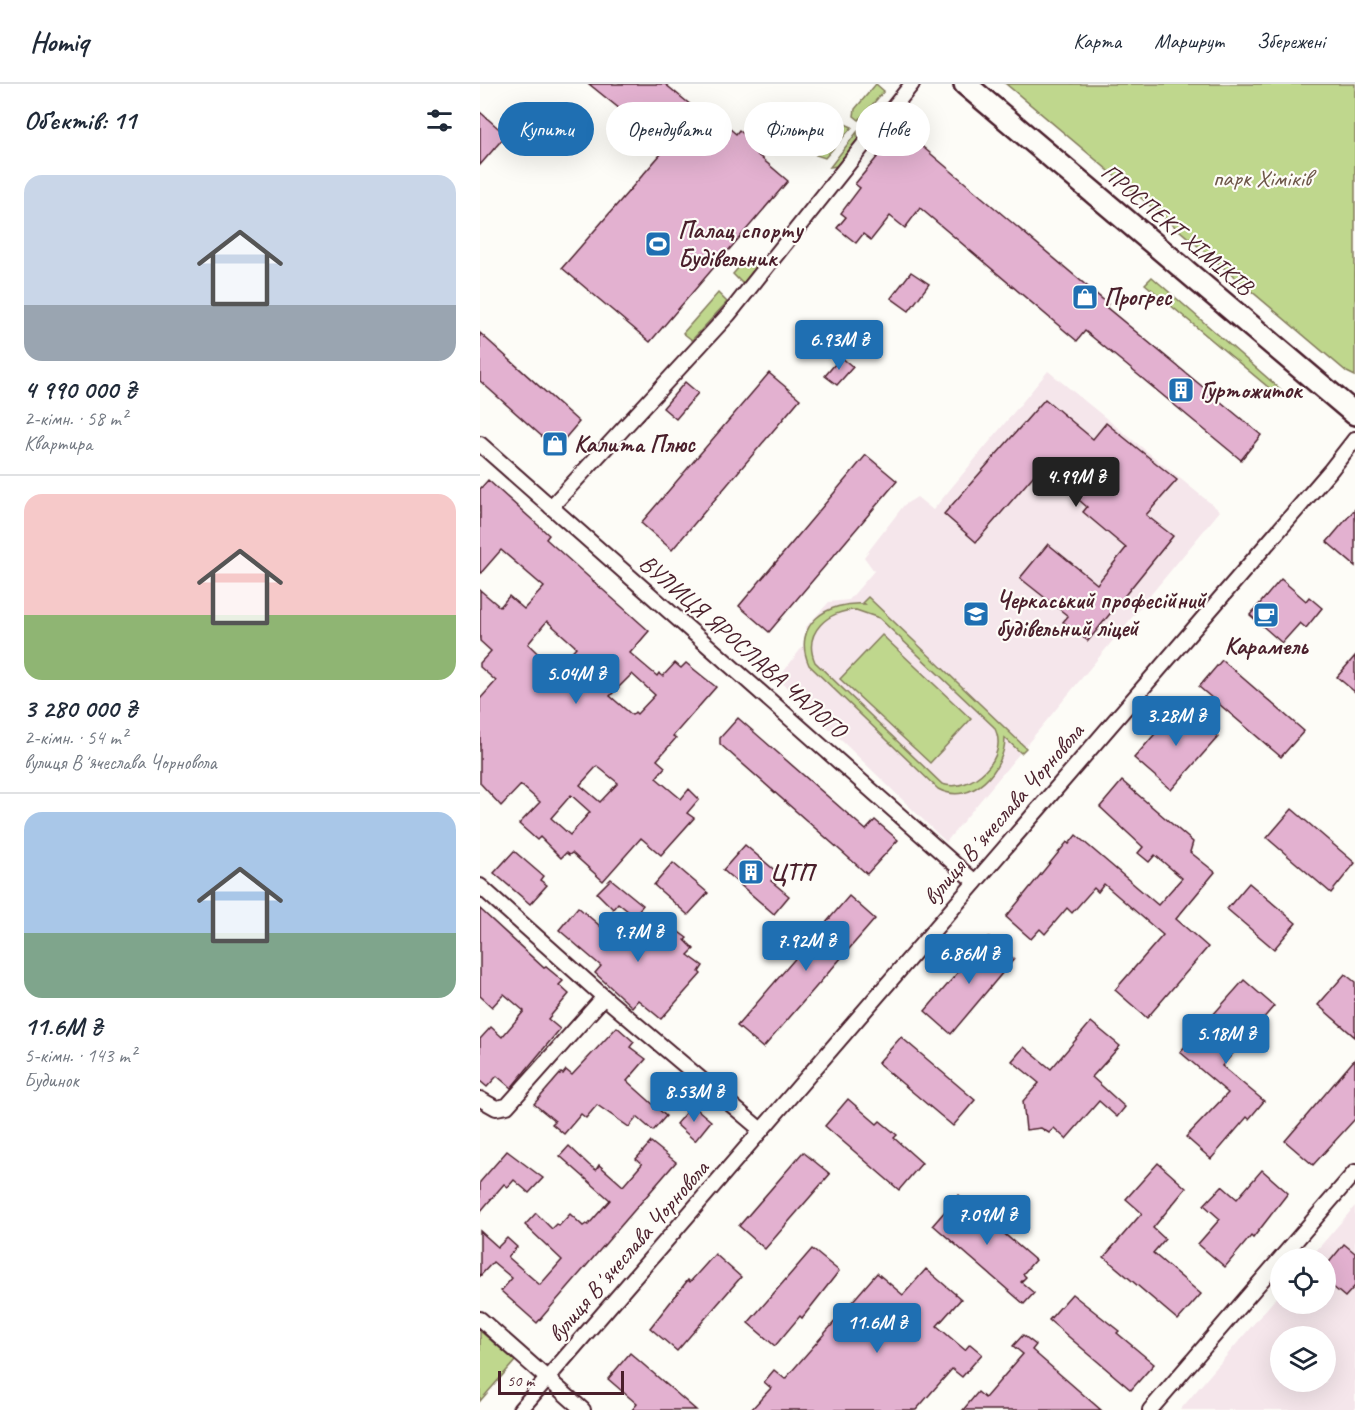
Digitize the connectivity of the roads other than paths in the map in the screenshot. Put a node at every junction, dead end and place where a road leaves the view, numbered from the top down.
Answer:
1 (912, 84) edge
2 (965, 84) edge
3 (1355, 414) edge
4 (1355, 439) edge
5 (480, 444) edge
6 (551, 507) junction
7 (975, 882) junction
8 (480, 886) edge
9 (604, 997) junction
10 (480, 1099) edge
11 (761, 1130) junction
12 (1355, 1172) edge
13 (480, 1320) edge
14 (548, 1379) junction
15 (520, 1410) edge
16 (583, 1410) edge
17 (1150, 1410) edge

1 - 6 street
2 - 3 main road, ПРОСПЕКТ ХІМІКІВ
4 - 7 street, вулиця Вʼячеслава Чорновола
5 - 6 street, ВУЛИЦЯ ЯРОСЛАВА ЧАЛОГО
6 - 7 street, ВУЛИЦЯ ЯРОСЛАВА ЧАЛОГО
7 - 11 street, вулиця Вʼячеслава Чорновола
8 - 9 street
9 - 10 street
9 - 11 street
11 - 14 street, вулиця Вʼячеслава Чорновола
12 - 17 street
13 - 14 street
14 - 15 street, вулиця Вʼячеслава Чорновола
14 - 16 street

